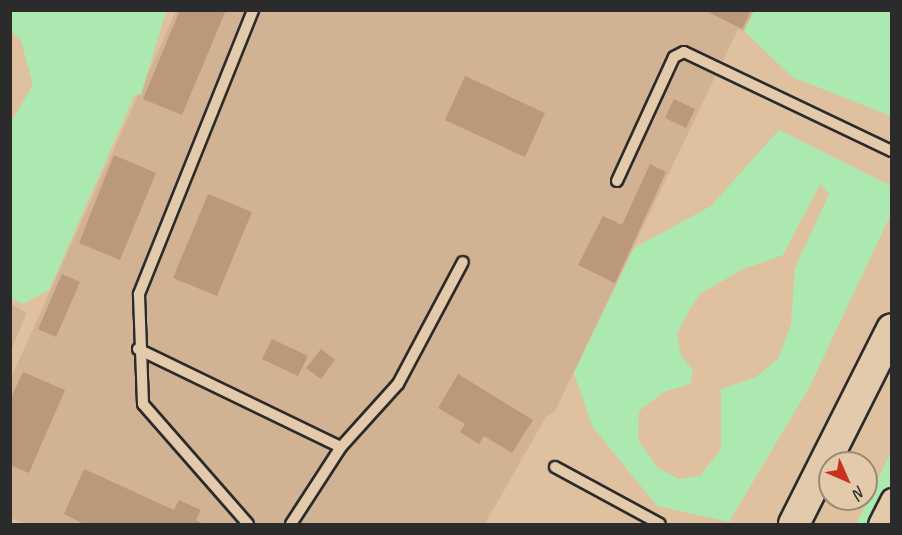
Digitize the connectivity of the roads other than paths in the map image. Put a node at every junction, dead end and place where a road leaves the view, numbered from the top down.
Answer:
1 (253, 10) edge
2 (891, 151) edge
3 (617, 181) dead end
4 (463, 262) dead end
5 (891, 329) edge
6 (138, 349) junction
7 (342, 447) junction
8 (555, 467) dead end
9 (891, 499) edge
10 (248, 525) edge
11 (291, 525) edge
12 (660, 525) edge
13 (794, 525) edge
14 (879, 525) edge

1 - 6 lane
2 - 3 lane
4 - 7 lane
5 - 13 main road
6 - 7 lane
6 - 10 lane
7 - 11 lane
8 - 12 lane
9 - 14 street

